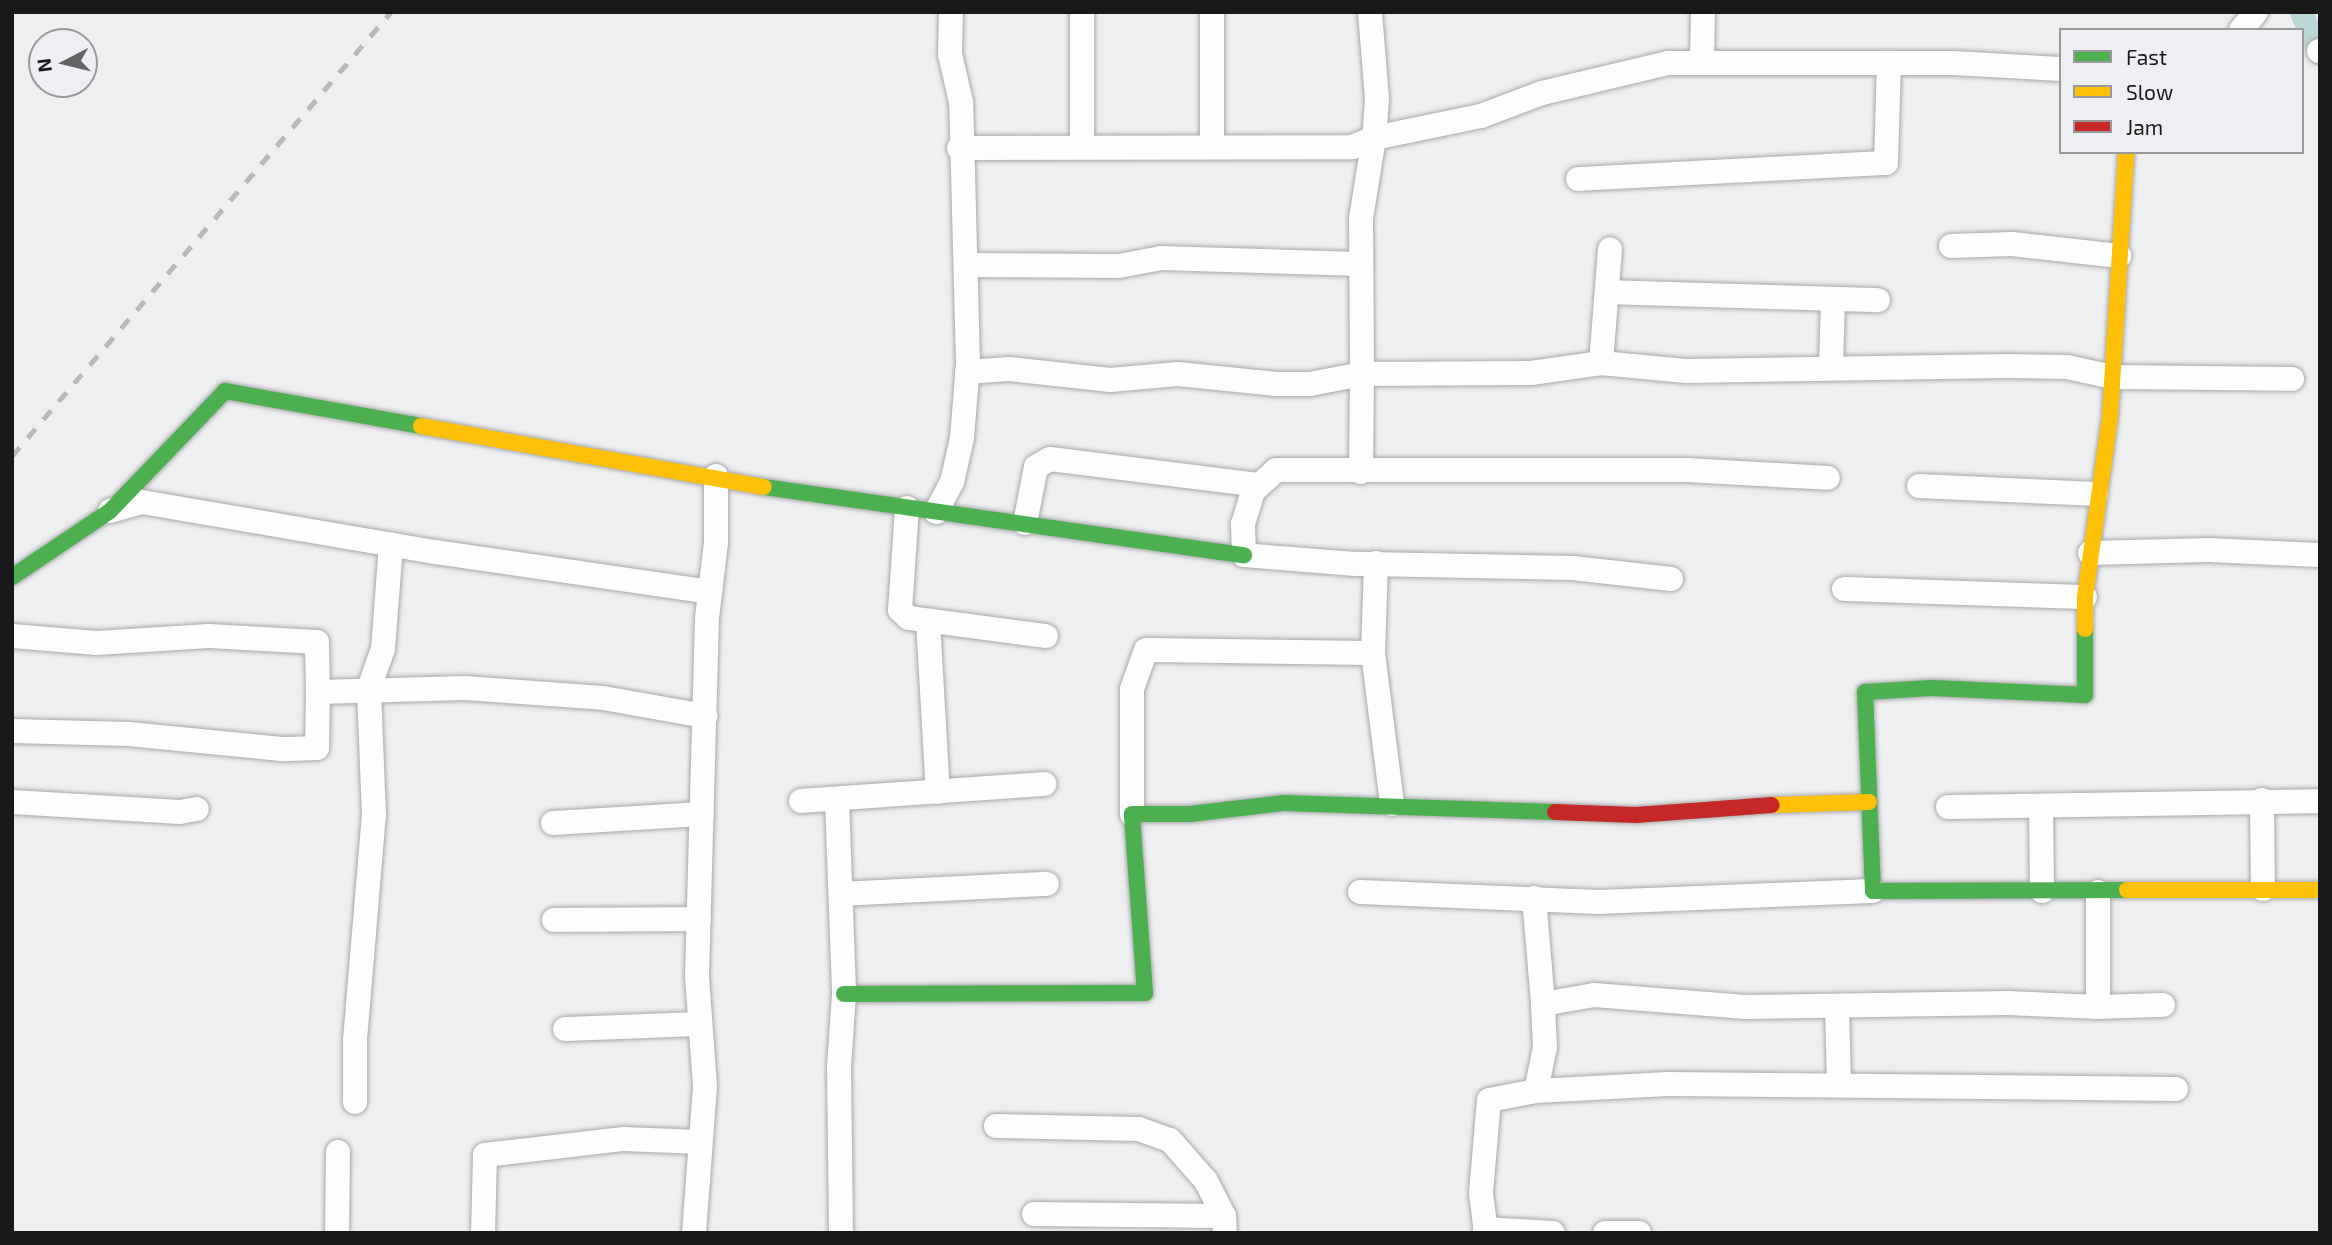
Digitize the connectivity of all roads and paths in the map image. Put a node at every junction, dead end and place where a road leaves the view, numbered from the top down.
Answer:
1 (951, 12) edge
2 (1082, 12) edge
3 (1212, 12) edge
4 (1370, 12) edge
5 (1703, 12) edge
6 (2256, 12) edge
7 (2243, 28) edge
8 (1702, 60) junction
9 (1889, 64) junction
10 (2059, 69) edge
11 (1374, 138) junction
12 (1212, 145) junction
13 (1082, 147) junction
14 (959, 148) junction
15 (2126, 154) edge
16 (1578, 179) dead end
17 (1951, 246) dead end
18 (1611, 249) dead end
19 (2119, 256) junction
20 (967, 264) junction
21 (1360, 264) junction
22 (1607, 292) junction
23 (1833, 299) junction
24 (1878, 300) dead end
25 (1601, 363) junction
26 (1831, 367) junction
27 (967, 372) junction
28 (1362, 374) junction
29 (2113, 377) junction
30 (2292, 379) dead end
31 (1361, 472) junction
32 (716, 476) junction
33 (1828, 478) dead end
34 (1259, 485) junction
35 (1919, 486) dead end
36 (2096, 494) junction
37 (907, 508) junction
38 (110, 510) junction
39 (936, 512) junction
40 (1025, 523) junction
41 (391, 544) junction
42 (2090, 553) junction
43 (1244, 555) junction
44 (2319, 555) edge
45 (1377, 563) junction
46 (12, 577) edge
47 (1671, 579) dead end
48 (1844, 589) dead end
49 (710, 592) junction
50 (2085, 597) junction
51 (928, 621) junction
52 (12, 636) edge
53 (1046, 636) dead end
54 (1373, 653) junction
55 (369, 688) junction
56 (318, 692) junction
57 (705, 716) junction
58 (12, 731) edge
59 (1044, 783) dead end
60 (939, 792) junction
61 (837, 800) junction
62 (2262, 800) junction
63 (801, 801) dead end
64 (2320, 801) edge
65 (12, 802) edge
66 (1869, 802) junction
67 (1392, 804) junction
68 (2040, 806) junction
69 (1948, 807) dead end
70 (197, 808) dead end
71 (702, 814) junction
72 (1132, 814) junction
73 (553, 822) dead end
74 (1047, 884) dead end
75 (2263, 890) junction
76 (2320, 890) edge
77 (1873, 891) junction
78 (2042, 891) junction
79 (1360, 892) dead end
80 (2098, 892) junction
81 (841, 894) junction
82 (1534, 898) junction
83 (699, 919) junction
84 (554, 920) dead end
85 (844, 994) junction
86 (1544, 1004) junction
87 (2163, 1005) dead end
88 (1837, 1007) junction
89 (2098, 1007) junction
90 (700, 1024) junction
91 (565, 1029) dead end
92 (1839, 1085) junction
93 (2176, 1089) dead end
94 (1536, 1091) junction
95 (355, 1102) dead end
96 (996, 1126) dead end
97 (700, 1142) junction
98 (338, 1152) dead end
99 (1034, 1214) dead end
100 (1225, 1224) edge
101 (1485, 1231) edge
102 (337, 1233) edge
103 (483, 1233) edge
104 (694, 1233) edge
105 (841, 1233) edge
106 (1553, 1233) edge
107 (1605, 1233) edge
108 (1639, 1233) edge

1 - 14 street
2 - 13 street
3 - 12 street
4 - 11 street
5 - 8 street
6 - 7 street
8 - 9 street
8 - 11 street
9 - 10 street
9 - 16 street
11 - 12 street
11 - 21 street
12 - 13 street
13 - 14 street
14 - 20 street
15 - 19 street
17 - 19 street
18 - 22 street
19 - 29 street
20 - 21 street
20 - 27 street
21 - 28 street
22 - 23 street
22 - 25 street
23 - 24 street
23 - 26 street
25 - 26 street
25 - 28 street
26 - 29 street
27 - 28 street
27 - 39 street
28 - 31 street
29 - 30 street
29 - 36 street
31 - 33 street
31 - 34 street
32 - 37 street
32 - 38 street
32 - 49 street
34 - 40 street
34 - 43 street
35 - 36 street
36 - 42 street
37 - 39 street
37 - 51 street
38 - 41 street
38 - 46 street
39 - 40 street
40 - 43 street
41 - 49 street
41 - 55 street
42 - 44 street
42 - 50 street
43 - 45 street
45 - 47 street
45 - 54 street
48 - 50 street
49 - 57 street
50 - 66 street
51 - 53 street
51 - 60 street
52 - 56 street
54 - 67 street
54 - 72 street
55 - 56 street
55 - 57 street
55 - 95 street
56 - 58 street
57 - 71 street
59 - 60 street
60 - 61 street
61 - 63 street
61 - 81 street
62 - 64 street
62 - 68 street
62 - 75 street
65 - 70 street
66 - 67 street
66 - 77 street
67 - 72 street
68 - 69 street
68 - 78 street
71 - 73 street
71 - 83 street
72 - 85 street
74 - 81 street
75 - 76 street
75 - 80 street
77 - 78 street
77 - 82 street
78 - 80 street
79 - 82 street
80 - 89 street
81 - 85 street
82 - 86 street
83 - 84 street
83 - 90 street
85 - 105 street
86 - 88 street
86 - 94 street
87 - 89 street
88 - 89 street
88 - 92 street
90 - 91 street
90 - 97 street
92 - 93 street
92 - 94 street
94 - 101 street
96 - 100 street
97 - 103 street
97 - 104 street
98 - 102 street
99 - 100 street
101 - 106 street
107 - 108 street

